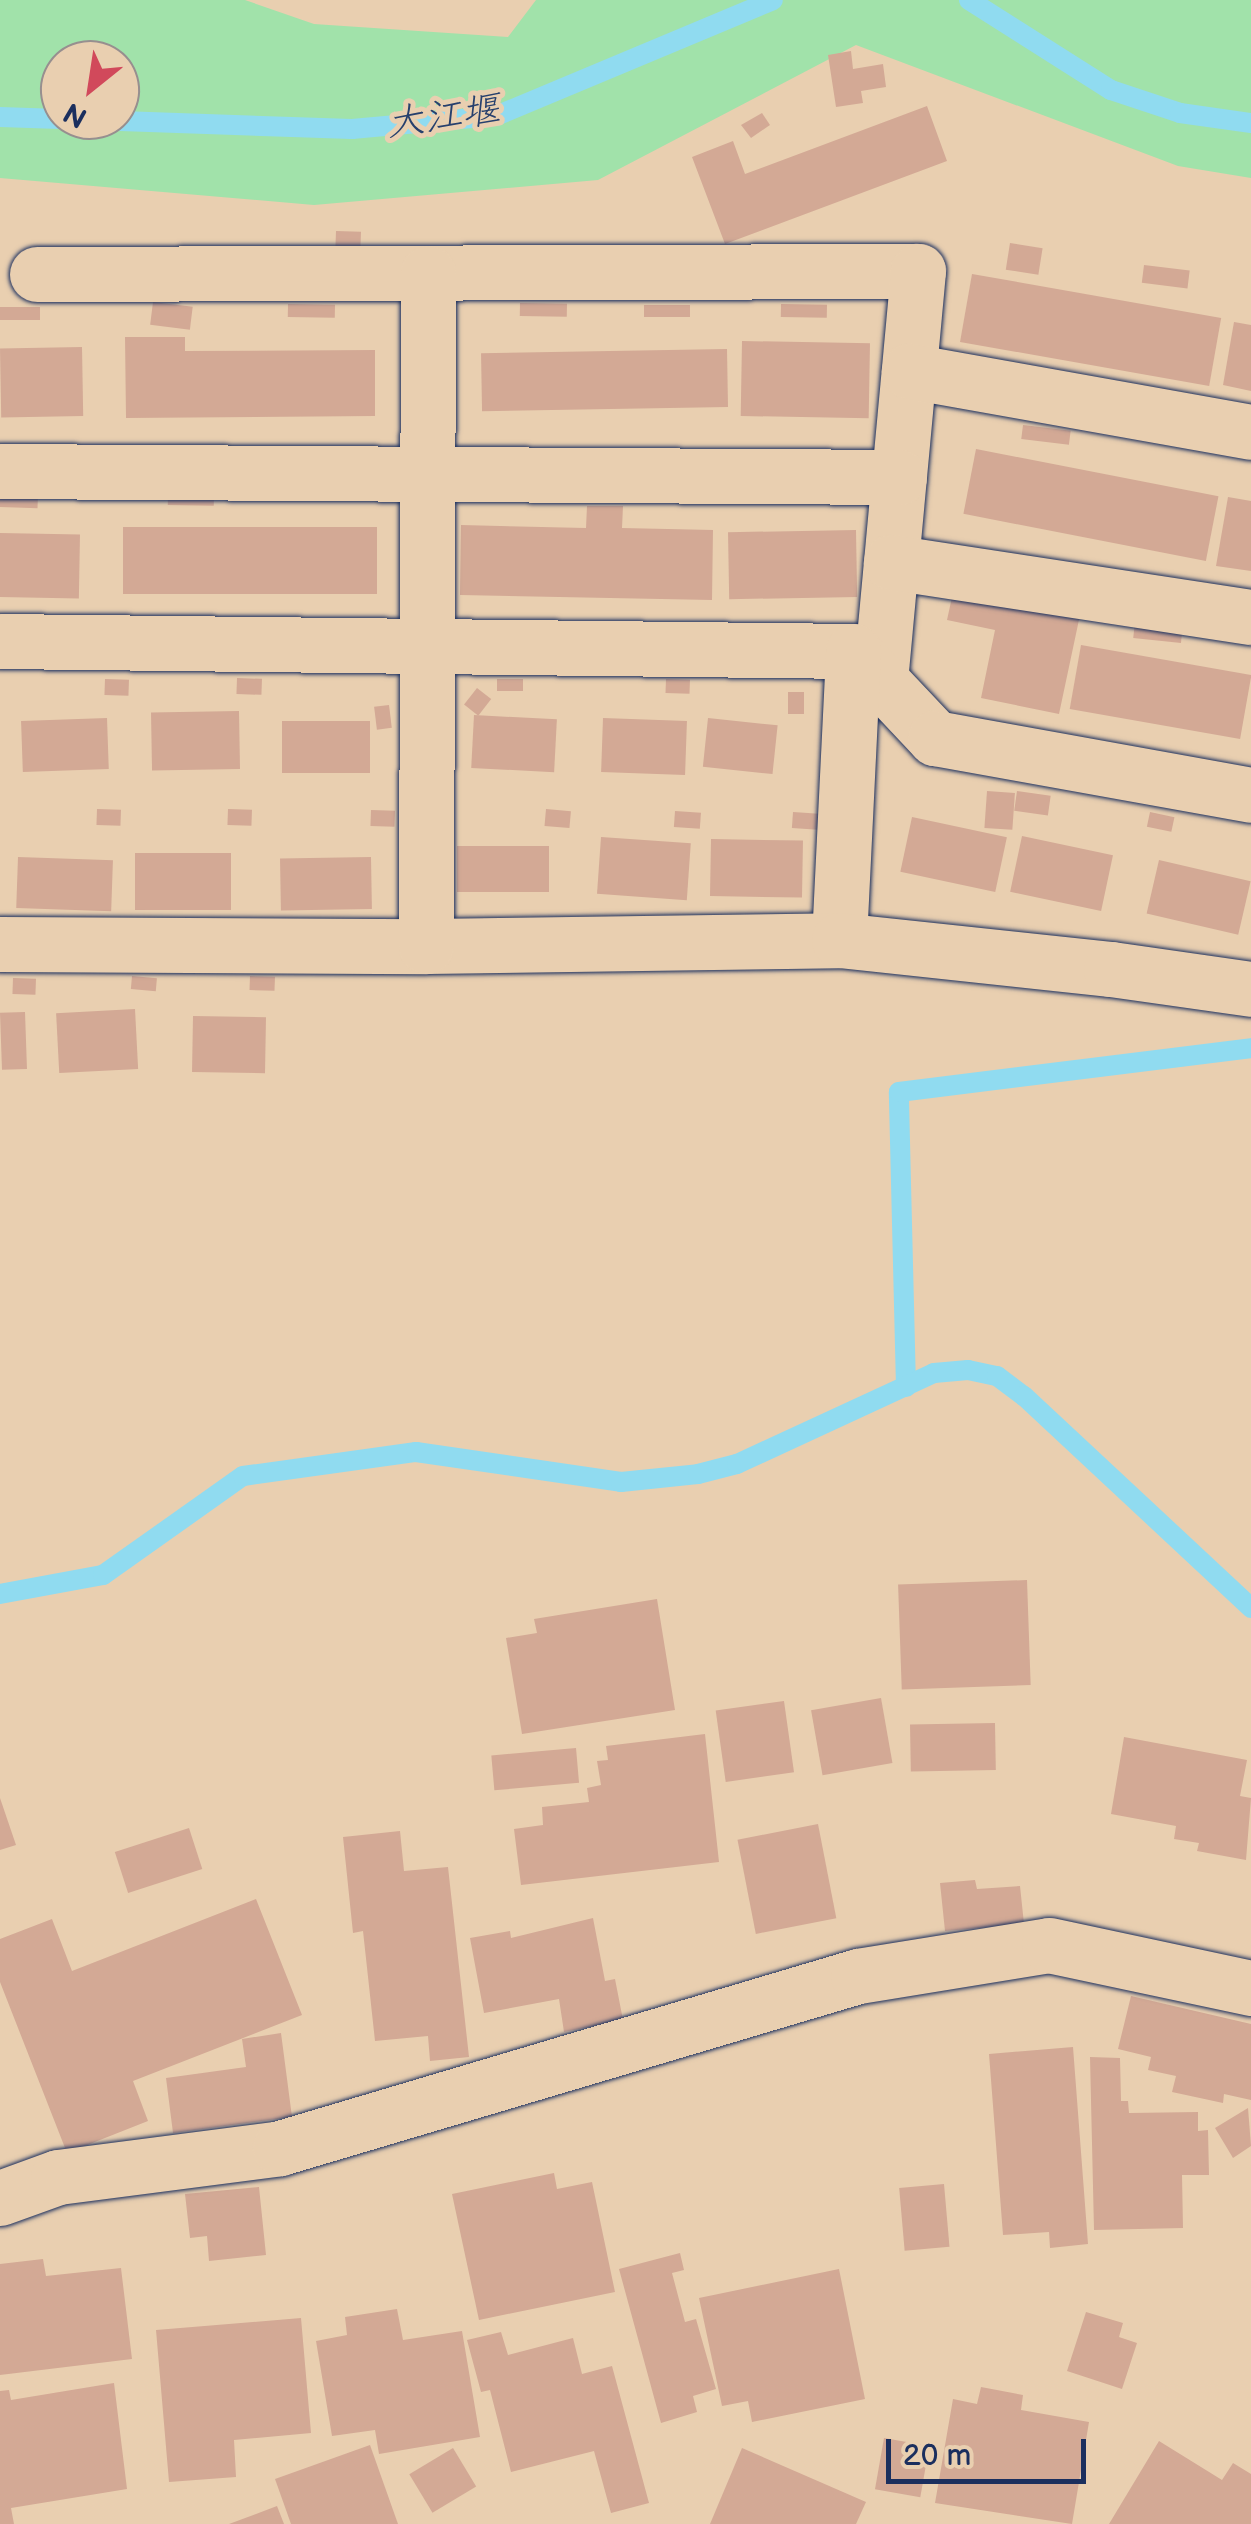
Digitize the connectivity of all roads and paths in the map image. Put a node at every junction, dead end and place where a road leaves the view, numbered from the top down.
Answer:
1 (428, 273) junction
2 (37, 274) dead end
3 (909, 372) junction
4 (1251, 432) edge
5 (0, 470) edge
6 (428, 474) junction
7 (900, 477) junction
8 (892, 562) junction
9 (1251, 617) edge
10 (0, 642) edge
11 (430, 644) junction
12 (867, 665) junction
13 (1251, 795) edge
14 (839, 940) junction
15 (0, 944) edge
16 (426, 946) junction
17 (1251, 989) edge
18 (1251, 1988) edge
19 (0, 2198) edge

1 - 2 street
1 - 3 street
1 - 6 street
3 - 4 street
3 - 7 street
5 - 6 street
6 - 7 street
6 - 11 street
7 - 8 street
8 - 9 street
8 - 12 street
10 - 11 street
11 - 12 street
11 - 16 street
12 - 13 street
12 - 14 street
14 - 16 street
14 - 17 street
15 - 16 street
18 - 19 street

